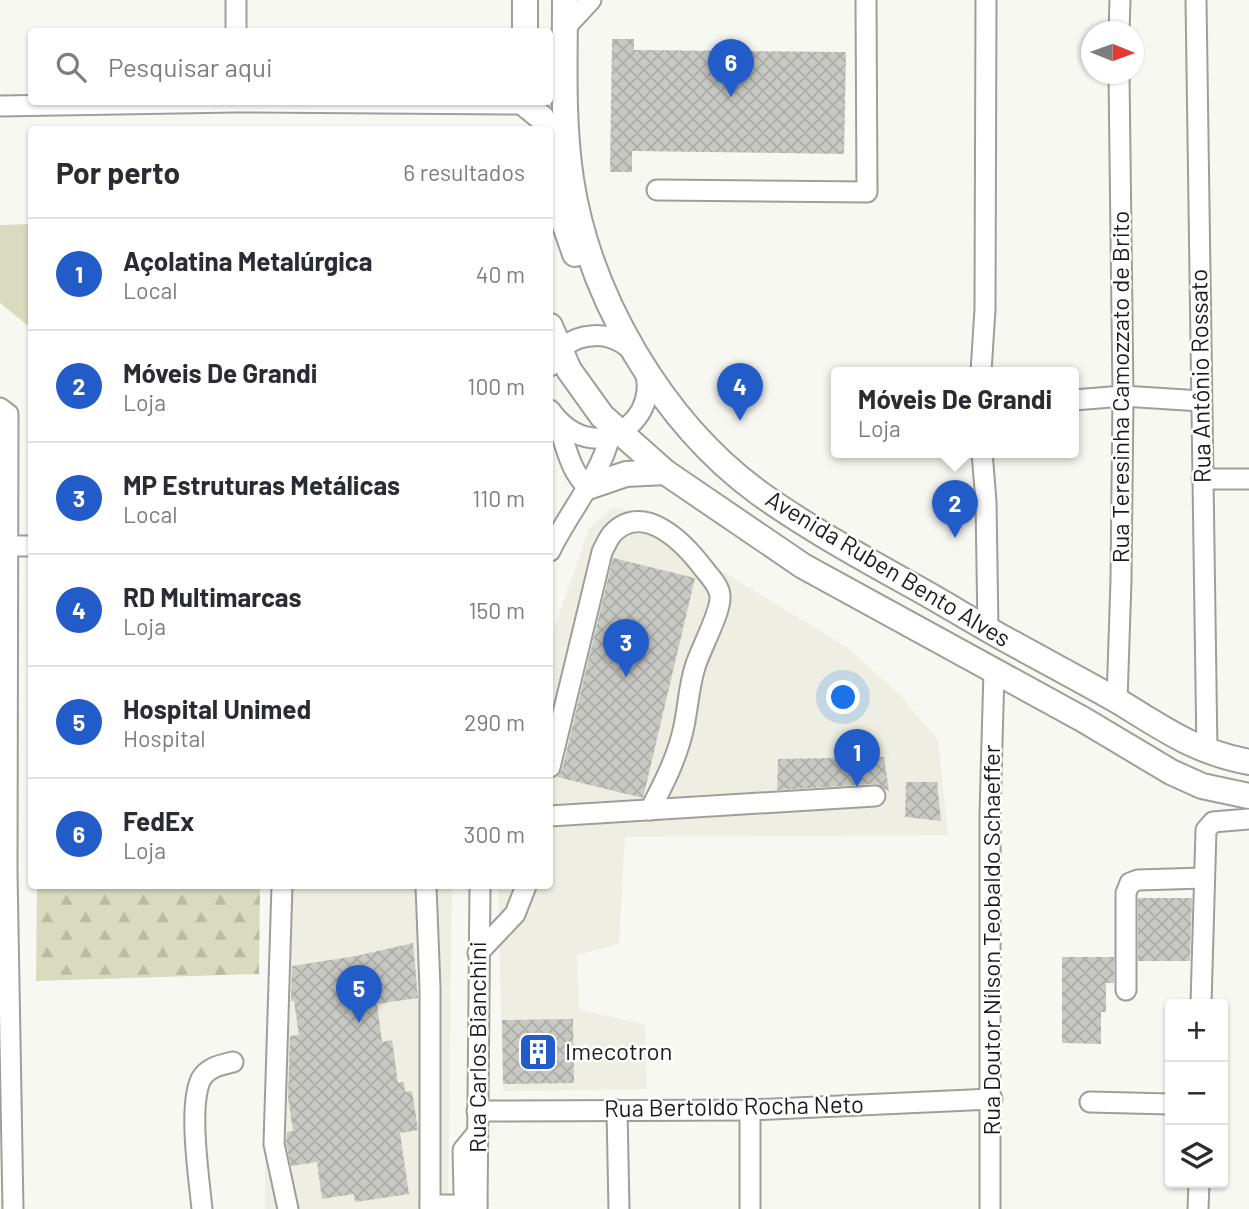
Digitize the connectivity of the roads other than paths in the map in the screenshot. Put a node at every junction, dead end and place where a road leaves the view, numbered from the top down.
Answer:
1 (236, 0) edge
2 (525, 0) edge
3 (565, 0) edge
4 (592, 0) edge
5 (866, 0) edge
6 (986, 0) edge
7 (1120, 0) edge
8 (1196, 0) edge
9 (1119, 21) edge
10 (236, 28) edge
11 (525, 28) edge
12 (565, 28) junction
13 (1119, 84) edge
14 (59, 105) edge
15 (525, 105) edge
16 (527, 105) edge
17 (0, 106) edge
18 (527, 126) edge
19 (546, 126) edge
20 (553, 178) edge
21 (657, 190) dead end
22 (603, 295) junction
23 (637, 356) junction
24 (554, 358) edge
25 (981, 367) edge
26 (1123, 396) junction
27 (1079, 400) edge
28 (1201, 401) junction
29 (4, 411) edge
30 (553, 415) edge
31 (615, 434) junction
32 (982, 458) edge
33 (665, 472) junction
34 (1202, 479) junction
35 (1249, 479) edge
36 (588, 487) junction
37 (553, 544) edge
38 (3, 546) edge
39 (28, 546) edge
40 (988, 629) junction
41 (994, 671) junction
42 (1116, 701) junction
43 (1207, 752) junction
44 (4, 754) edge
45 (553, 755) edge
46 (1249, 762) edge
47 (875, 796) dead end
48 (1249, 796) edge
49 (650, 810) junction
50 (553, 816) edge
51 (1249, 819) edge
52 (1203, 878) junction
53 (282, 889) edge
54 (426, 889) edge
55 (480, 889) edge
56 (525, 889) edge
57 (478, 953) junction
58 (1126, 989) dead end
59 (1201, 999) edge
60 (233, 1062) dead end
61 (5, 1098) edge
62 (992, 1099) junction
63 (1090, 1102) dead end
64 (1165, 1104) edge
65 (617, 1110) junction
66 (750, 1110) junction
67 (477, 1111) junction
68 (1199, 1188) edge
69 (473, 1206) edge
70 (429, 1207) edge
71 (13, 1209) edge
72 (202, 1209) edge
73 (288, 1209) edge
74 (619, 1209) edge
75 (750, 1209) edge
76 (990, 1209) edge
77 (1199, 1209) edge

1 - 10 street
2 - 11 main road
3 - 12 main road, Avenida Ruben Bento Alves
4 - 12 street
5 - 21 street
6 - 25 street
7 - 9 street
8 - 28 street, Rua Antônio Rossato
12 - 22 main road, Avenida Ruben Bento Alves
13 - 26 street, Rua Teresinha Camozzato de Brito
14 - 17 street
15 - 18 main road
16 - 19 main road
20 - 22 main road
22 - 23 main road, Avenida Ruben Bento Alves
23 - 24 street
23 - 31 street
23 - 40 main road, Avenida Ruben Bento Alves
24 - 31 main road, Avenida Ruben Bento Alves
26 - 27 street
26 - 28 street
26 - 42 street, Rua Teresinha Camozzato de Brito
28 - 34 street, Rua Antônio Rossato
29 - 38 street
30 - 31 street
30 - 36 street
31 - 33 main road, Avenida Ruben Bento Alves
31 - 36 street
32 - 40 street
33 - 36 main road
33 - 41 main road, Avenida Ruben Bento Alves
34 - 35 street
34 - 43 street, Rua Antônio Rossato
36 - 37 street
38 - 39 street
38 - 44 street
40 - 42 main road, Avenida Ruben Bento Alves
41 - 48 main road, Avenida Ruben Bento Alves
41 - 62 street, Rua Doutor Nílson Teobaldo Schaeffer
42 - 43 main road, Avenida Ruben Bento Alves
43 - 46 main road, Avenida Ruben Bento Alves
44 - 61 street
45 - 49 street
47 - 49 street
49 - 50 street
51 - 52 street
52 - 58 street
52 - 59 street
53 - 73 street
54 - 70 street
55 - 57 street, Rua Carlos Bianchini
56 - 57 street
57 - 67 street, Rua Carlos Bianchini
60 - 72 street
61 - 71 street
62 - 66 street, Rua Bertoldo Rocha Neto
62 - 76 street, Rua Doutor Nílson Teobaldo Schaeffer
63 - 64 street
65 - 66 street, Rua Bertoldo Rocha Neto
65 - 67 street, Rua Bertoldo Rocha Neto
65 - 74 street
66 - 75 street
67 - 69 street, Rua Carlos Bianchini
68 - 77 street
69 - 70 street

